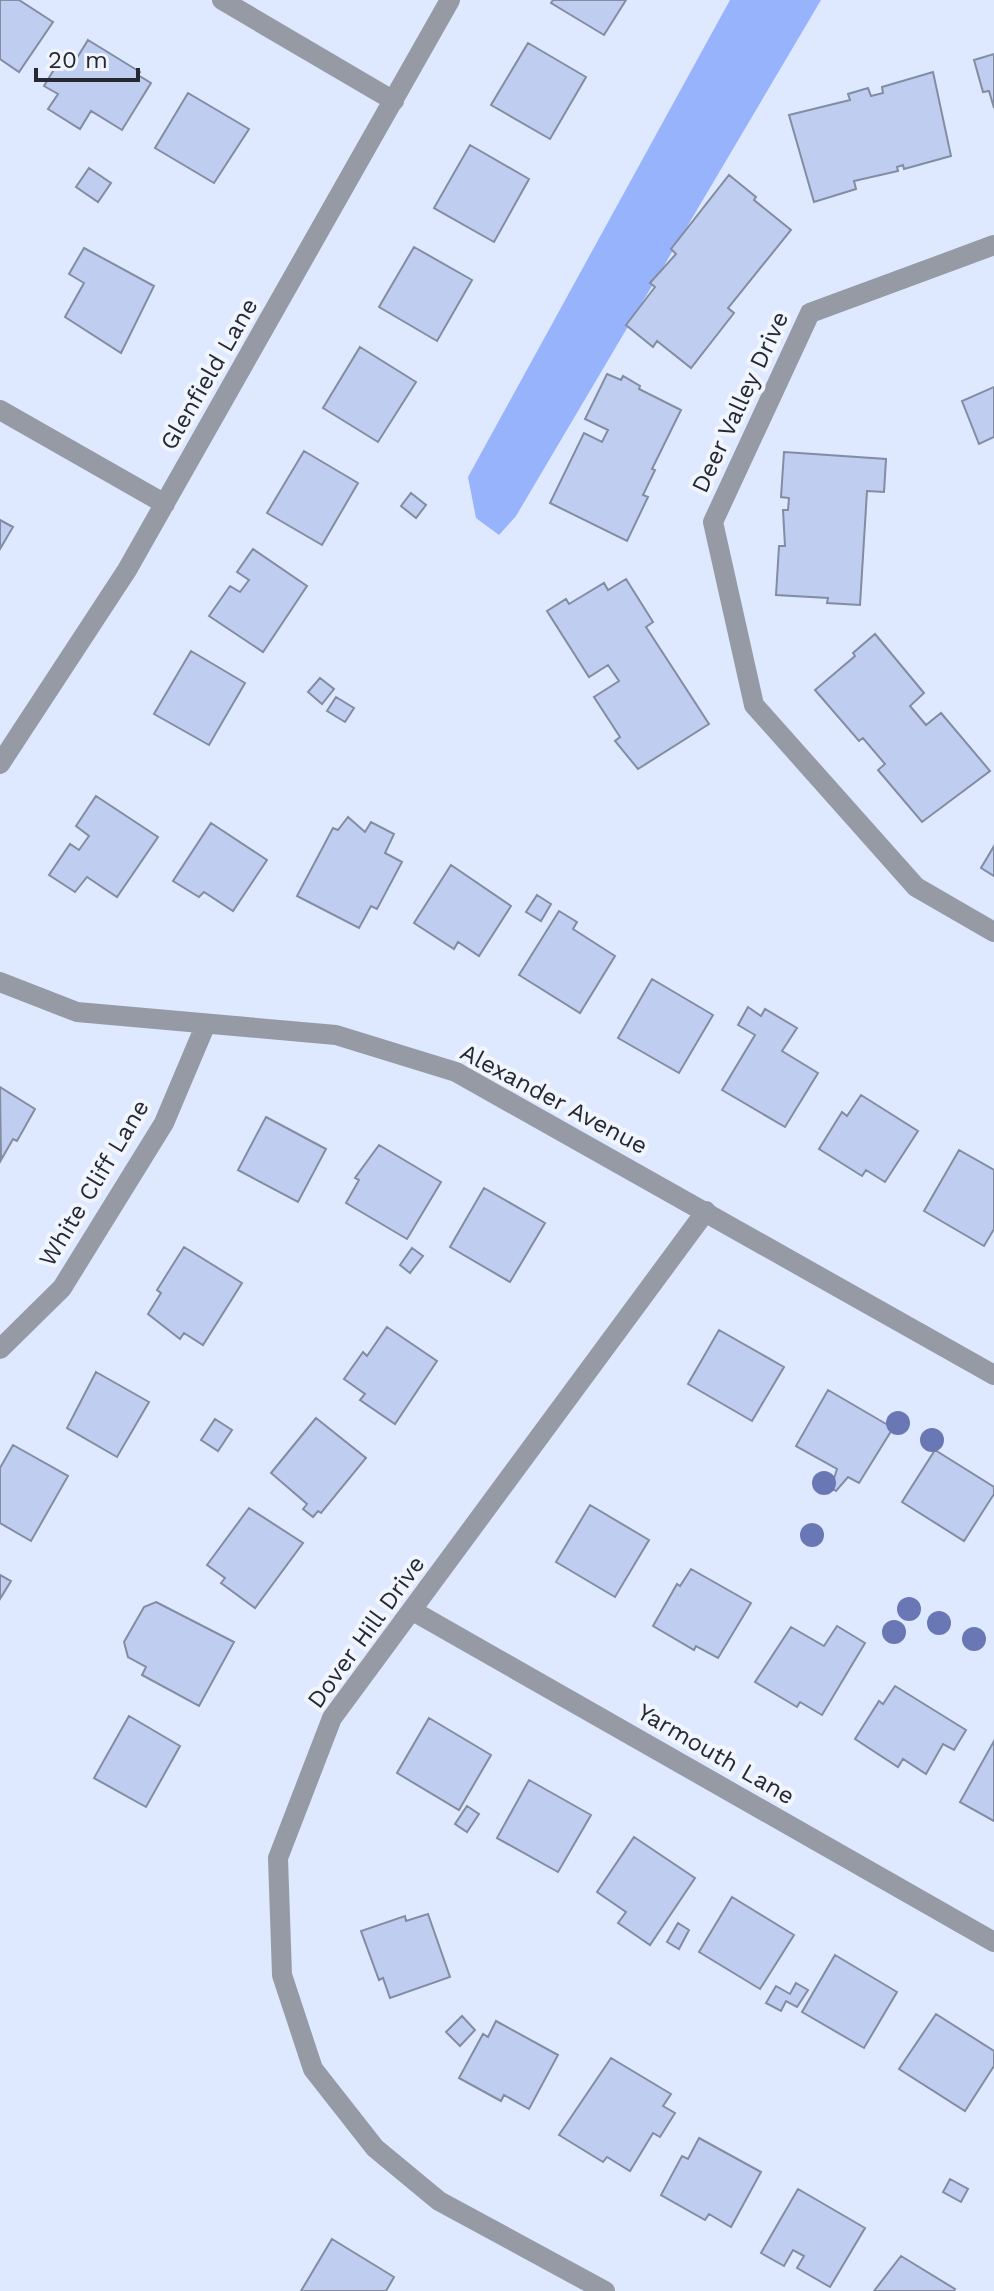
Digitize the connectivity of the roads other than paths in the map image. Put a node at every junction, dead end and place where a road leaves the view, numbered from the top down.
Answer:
1 (222, 0) edge
2 (450, 0) edge
3 (394, 101) junction
4 (994, 245) edge
5 (0, 410) edge
6 (165, 504) junction
7 (0, 764) edge
8 (994, 932) edge
9 (0, 982) edge
10 (205, 1026) junction
11 (706, 1211) junction
12 (0, 1349) edge
13 (994, 1375) edge
14 (413, 1611) junction
15 (994, 1942) edge
16 (605, 2291) edge

1 - 3 street
2 - 3 street, Glenfield Lane
3 - 6 street, Glenfield Lane
4 - 8 street, Deer Valley Drive
5 - 6 street
6 - 7 street, Glenfield Lane
9 - 10 street, Alexander Avenue
10 - 11 street, Alexander Avenue
10 - 12 street, White Cliff Lane
11 - 13 street, Alexander Avenue
11 - 14 street, Dover Hill Drive
14 - 15 street, Yarmouth Lane
14 - 16 street, Dover Hill Drive

